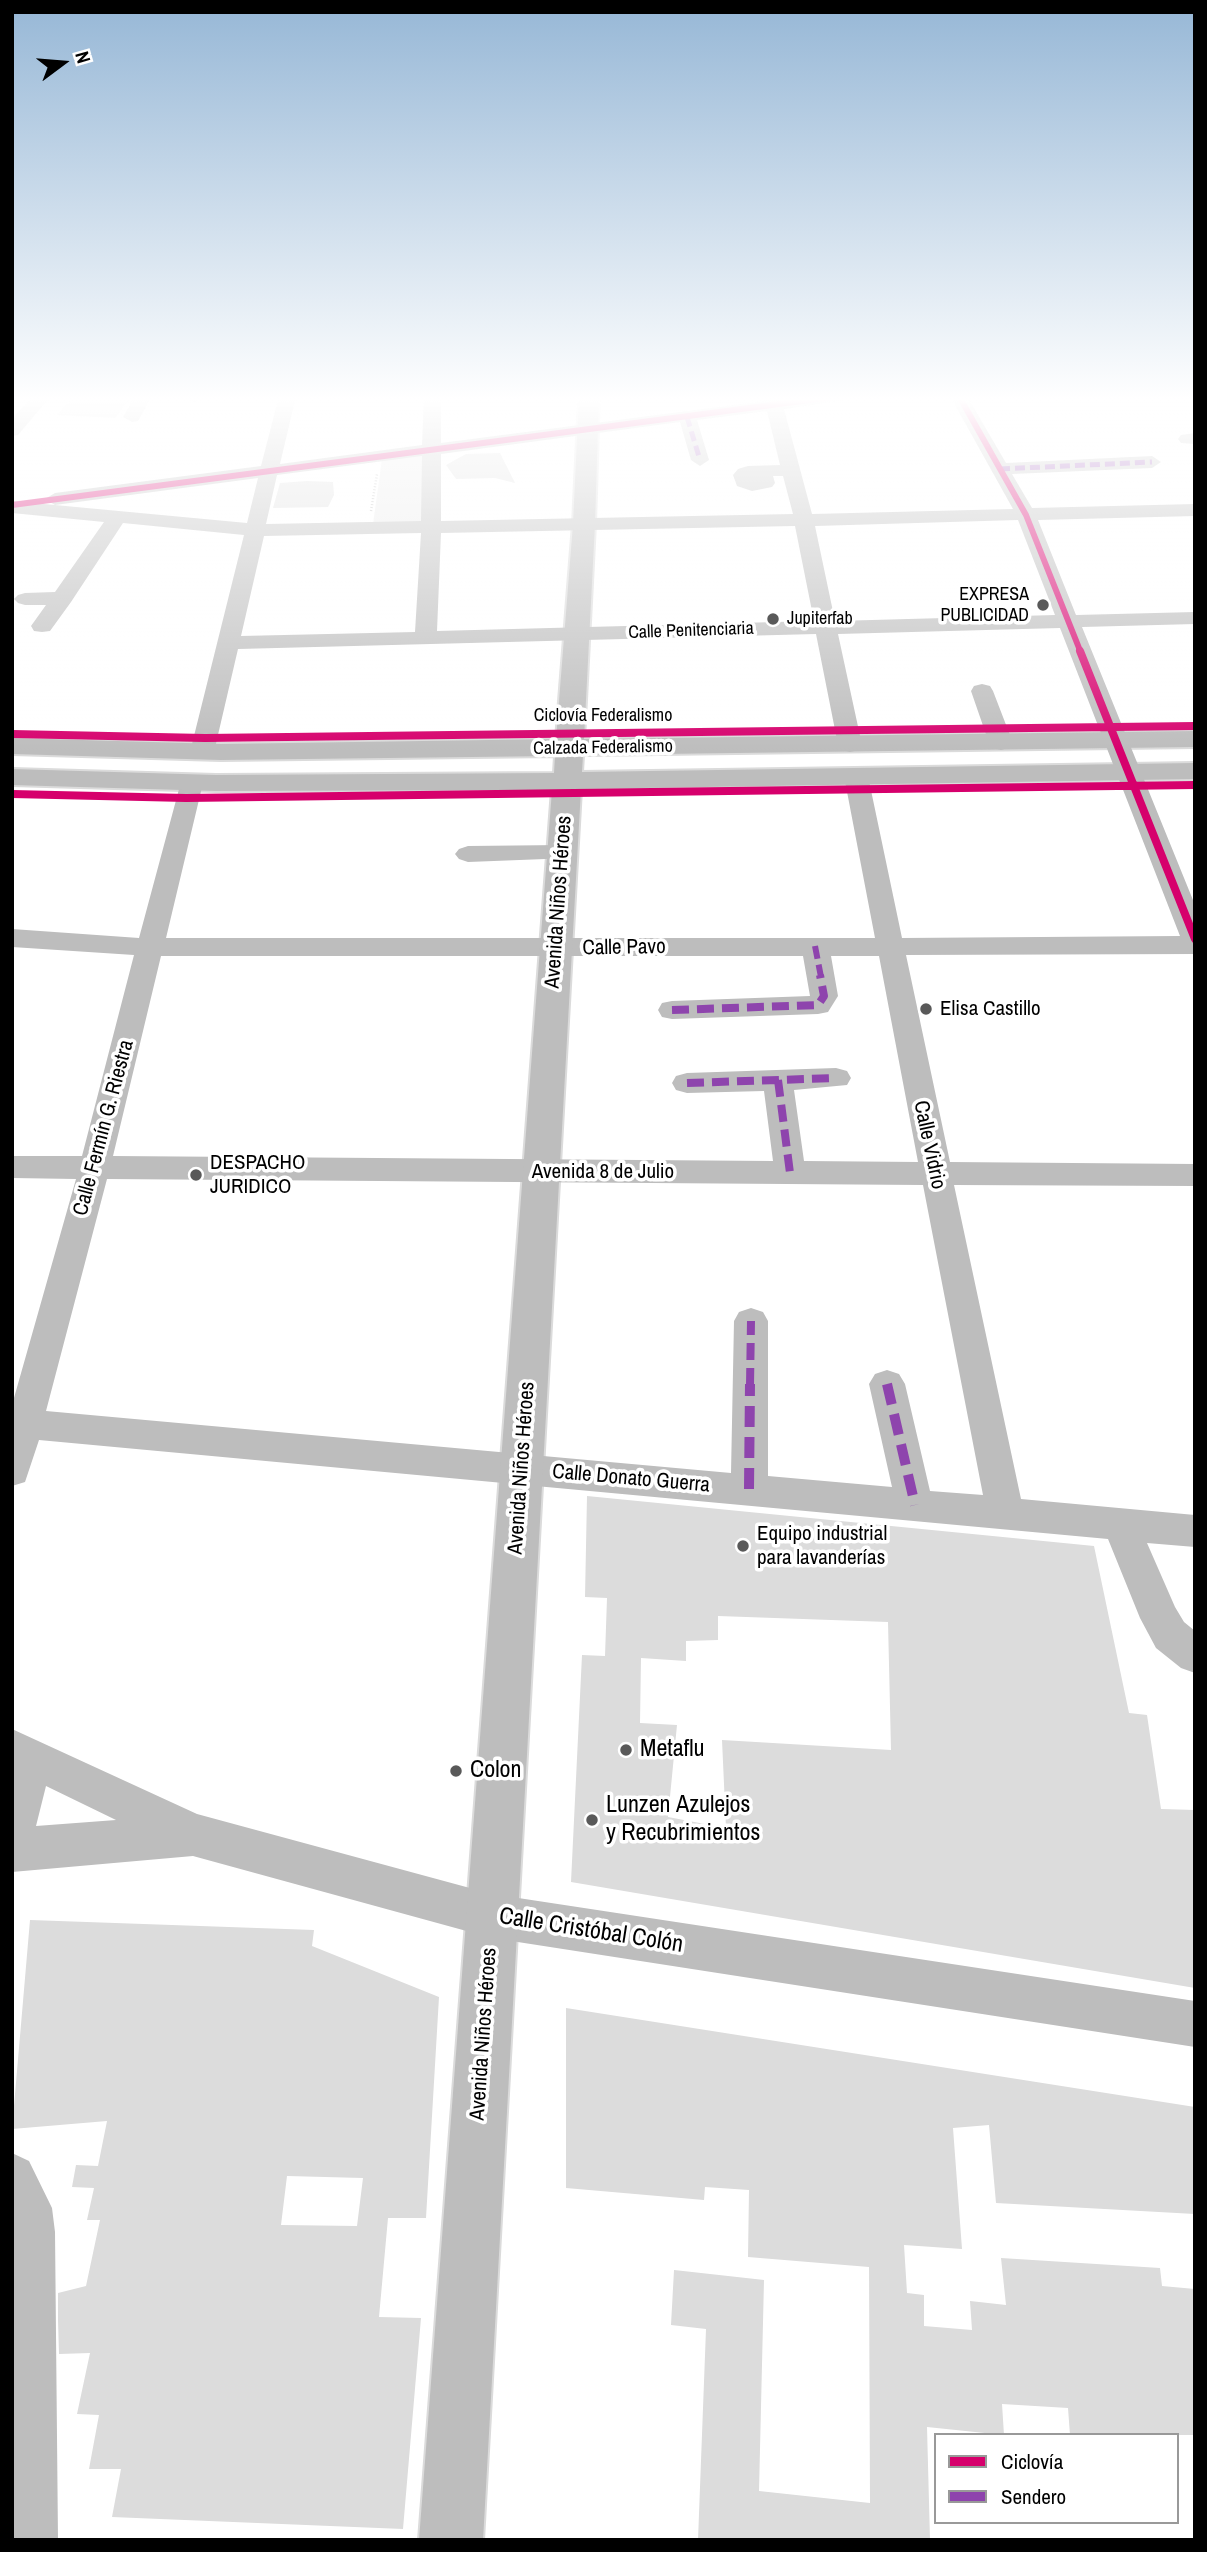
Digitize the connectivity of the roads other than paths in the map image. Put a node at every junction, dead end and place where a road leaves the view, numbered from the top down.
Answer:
1 (85, 515) edge
2 (259, 515) edge
3 (431, 515) edge
4 (584, 515) edge
5 (803, 515) edge
6 (1022, 515) edge
7 (1026, 515) edge
8 (116, 519) junction
9 (804, 520) junction
10 (584, 524) junction
11 (431, 527) junction
12 (255, 530) junction
13 (64, 598) junction
14 (24, 599) dead end
15 (1195, 618) edge
16 (1068, 620) junction
17 (42, 626) dead end
18 (826, 627) junction
19 (577, 634) junction
20 (426, 637) junction
21 (230, 643) junction
22 (982, 691) dead end
23 (1195, 739) edge
24 (1115, 741) junction
25 (1001, 743) junction
26 (850, 745) junction
27 (12, 746) edge
28 (569, 748) junction
29 (202, 752) junction
30 (1195, 771) edge
31 (1129, 773) junction
32 (856, 776) junction
33 (12, 777) edge
34 (567, 781) junction
35 (191, 783) junction
36 (562, 853) junction
37 (468, 854) dead end
38 (12, 939) edge
39 (1195, 939) edge
40 (888, 945) junction
41 (1195, 945) edge
42 (815, 946) junction
43 (151, 947) junction
44 (556, 949) junction
45 (672, 1010) dead end
46 (836, 1079) dead end
47 (778, 1080) junction
48 (687, 1083) dead end
49 (12, 1167) edge
50 (94, 1169) junction
51 (541, 1172) junction
52 (790, 1173) junction
53 (935, 1173) junction
54 (1195, 1175) edge
55 (751, 1321) dead end
56 (887, 1384) dead end
57 (26, 1423) junction
58 (521, 1469) junction
59 (12, 1471) edge
60 (749, 1489) junction
61 (915, 1505) junction
62 (1005, 1513) junction
63 (1124, 1524) junction
64 (1195, 1531) edge
65 (1195, 1656) edge
66 (22, 1754) edge
67 (193, 1835) junction
68 (12, 1836) edge
69 (12, 1850) edge
70 (492, 1916) junction
71 (1195, 2024) edge
72 (12, 2178) edge
73 (30, 2540) edge
74 (451, 2540) edge

1 - 8 street
2 - 12 street
3 - 11 street
4 - 10 main road, Avenida Niños Héroes
5 - 9 street
6 - 9 street
7 - 16 street
8 - 12 street
8 - 13 street
9 - 10 street
9 - 18 street
10 - 11 street
10 - 19 main road, Avenida Niños Héroes
11 - 12 street
11 - 20 street
12 - 21 street
13 - 14 street
13 - 17 street
15 - 16 street, Calle Penitenciaria
16 - 18 street, Calle Penitenciaria
16 - 24 street
18 - 19 street, Calle Penitenciaria
18 - 26 street
19 - 20 street, Calle Penitenciaria
19 - 28 main road, Avenida Niños Héroes
20 - 21 street, Calle Penitenciaria
21 - 29 street
22 - 25 street
23 - 24 main road, Calzada Federalismo
24 - 25 main road, Calzada Federalismo
24 - 31 street
25 - 26 main road, Calzada Federalismo
26 - 28 main road, Calzada Federalismo
27 - 29 main road, Calzada Federalismo
28 - 29 main road, Calzada Federalismo
28 - 34 main road, Avenida Niños Héroes
30 - 31 main road, Calzada Federalismo
31 - 32 main road, Calzada Federalismo
31 - 39 street
32 - 34 main road, Calzada Federalismo
32 - 40 street, Calle Vidrio
33 - 35 main road, Calzada Federalismo
34 - 35 main road, Calzada Federalismo
34 - 36 main road, Avenida Niños Héroes
35 - 43 street, Calle Fermín G. Riestra
36 - 37 street
36 - 44 main road, Avenida Niños Héroes
38 - 43 street, Calle Pavo
40 - 41 street, Calle Pavo
40 - 42 street, Calle Pavo
40 - 53 street, Calle Vidrio
42 - 44 street, Calle Pavo
42 - 45 street
43 - 44 street, Calle Pavo
43 - 50 street, Calle Fermín G. Riestra
44 - 51 main road, Avenida Niños Héroes
46 - 47 street
47 - 48 street
47 - 52 street
49 - 50 street, Avenida 8 de Julio
50 - 51 street, Avenida 8 de Julio
50 - 57 street, Calle Fermín G. Riestra
51 - 52 street, Avenida 8 de Julio
51 - 58 main road, Avenida Niños Héroes
52 - 53 street, Avenida 8 de Julio
53 - 54 street, Avenida 8 de Julio
53 - 62 street, Calle Vidrio
55 - 60 street
56 - 61 street
57 - 58 street, Calle Donato Guerra
57 - 59 street, Calle Fermín G. Riestra
58 - 60 street, Calle Donato Guerra
58 - 70 main road, Avenida Niños Héroes
60 - 61 street, Calle Donato Guerra
61 - 62 street, Calle Donato Guerra
62 - 63 street, Calle Donato Guerra
63 - 64 street, Calle Donato Guerra
63 - 65 street
66 - 67 street, Calle Cristóbal Colón
66 - 68 street
67 - 69 street
67 - 70 street, Calle Cristóbal Colón
70 - 71 street, Calle Cristóbal Colón
70 - 74 main road, Avenida Niños Héroes
72 - 73 street

